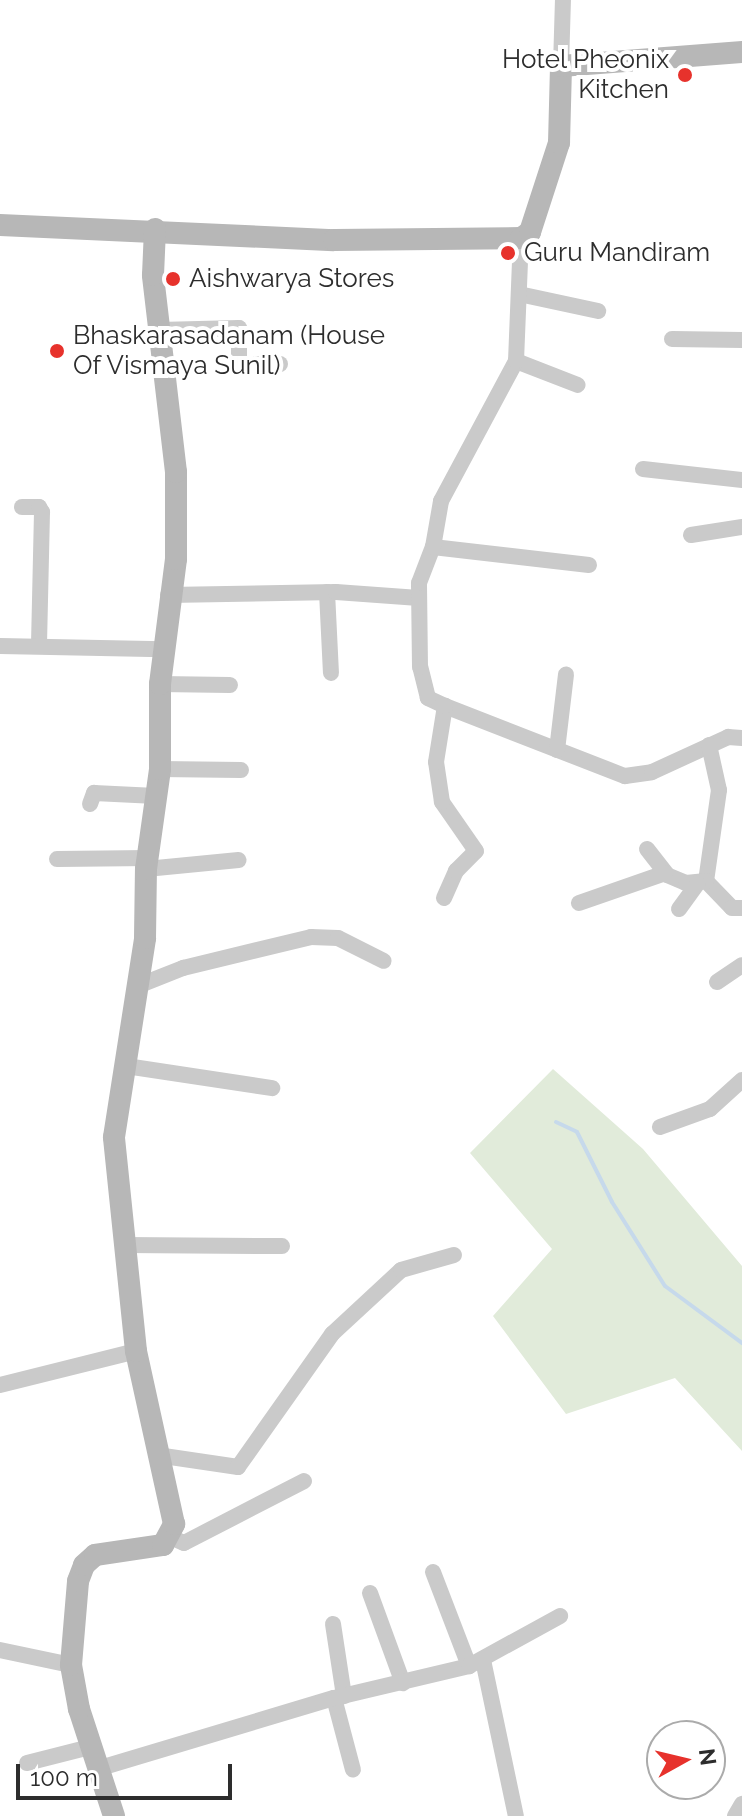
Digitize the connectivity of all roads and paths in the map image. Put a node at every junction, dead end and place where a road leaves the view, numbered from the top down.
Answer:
1 (563, 0) edge
2 (742, 52) edge
3 (561, 66) junction
4 (0, 225) edge
5 (155, 229) junction
6 (521, 238) junction
7 (519, 294) junction
8 (598, 311) dead end
9 (159, 330) junction
10 (672, 339) dead end
11 (742, 340) edge
12 (516, 361) junction
13 (280, 364) dead end
14 (578, 385) dead end
15 (643, 469) dead end
16 (742, 480) edge
17 (22, 507) dead end
18 (742, 527) edge
19 (691, 535) dead end
20 (433, 547) junction
21 (589, 565) dead end
22 (327, 592) junction
23 (168, 595) junction
24 (419, 598) junction
25 (0, 646) edge
26 (39, 646) junction
27 (163, 649) junction
28 (331, 673) dead end
29 (566, 675) dead end
30 (160, 684) junction
31 (230, 685) dead end
32 (445, 706) junction
33 (742, 738) edge
34 (709, 745) junction
35 (557, 750) junction
36 (160, 769) junction
37 (241, 770) dead end
38 (156, 796) junction
39 (90, 804) dead end
40 (647, 849) dead end
41 (57, 859) dead end
42 (239, 860) dead end
43 (147, 864) junction
44 (665, 873) junction
45 (702, 882) junction
46 (444, 898) dead end
47 (579, 903) dead end
48 (742, 908) edge
49 (679, 909) dead end
50 (384, 961) dead end
51 (742, 965) edge
52 (717, 982) dead end
53 (135, 987) junction
54 (126, 1066) junction
55 (742, 1080) edge
56 (272, 1088) dead end
57 (660, 1127) dead end
58 (124, 1245) junction
59 (282, 1246) dead end
60 (454, 1255) dead end
61 (136, 1351) junction
62 (0, 1385) edge
63 (157, 1455) junction
64 (304, 1481) dead end
65 (170, 1537) junction
66 (433, 1572) dead end
67 (370, 1593) dead end
68 (560, 1616) dead end
69 (333, 1624) dead end
70 (0, 1650) edge
71 (476, 1663) junction
72 (71, 1665) junction
73 (403, 1683) junction
74 (339, 1697) junction
75 (94, 1758) junction
76 (27, 1763) dead end
77 (353, 1770) dead end
78 (742, 1804) edge
79 (114, 1816) edge
80 (516, 1816) edge
81 (735, 1816) edge

1 - 3 street
2 - 3 main road
3 - 6 main road
4 - 5 main road
5 - 6 main road
5 - 9 main road
6 - 7 street
7 - 8 street
7 - 12 street
9 - 13 street
9 - 23 main road
10 - 11 street
12 - 14 street
12 - 20 street
15 - 16 street
17 - 26 street
18 - 19 street
20 - 21 street
20 - 24 street
22 - 23 street
22 - 24 street
22 - 28 street
23 - 27 main road
24 - 32 street
25 - 26 street
26 - 27 street
27 - 30 main road
29 - 35 street
30 - 31 street
30 - 36 main road
32 - 35 street
32 - 46 street
33 - 34 street
34 - 35 street
34 - 45 street
36 - 37 street
36 - 38 main road
38 - 39 street
38 - 43 main road
40 - 44 street
41 - 43 street
42 - 43 street
43 - 53 main road
44 - 45 street
44 - 47 street
45 - 48 street
45 - 49 street
50 - 53 street
51 - 52 street
53 - 54 main road
54 - 56 street
54 - 58 main road
55 - 57 street
58 - 59 street
58 - 61 main road
60 - 63 street
61 - 62 street
61 - 63 main road
63 - 65 main road
64 - 65 street
65 - 72 main road
66 - 71 street
67 - 73 street
68 - 71 street
69 - 74 street
70 - 72 street
71 - 73 street
71 - 80 street
72 - 75 main road
73 - 74 street
74 - 75 street
74 - 77 street
75 - 76 street
75 - 79 main road
78 - 81 street

